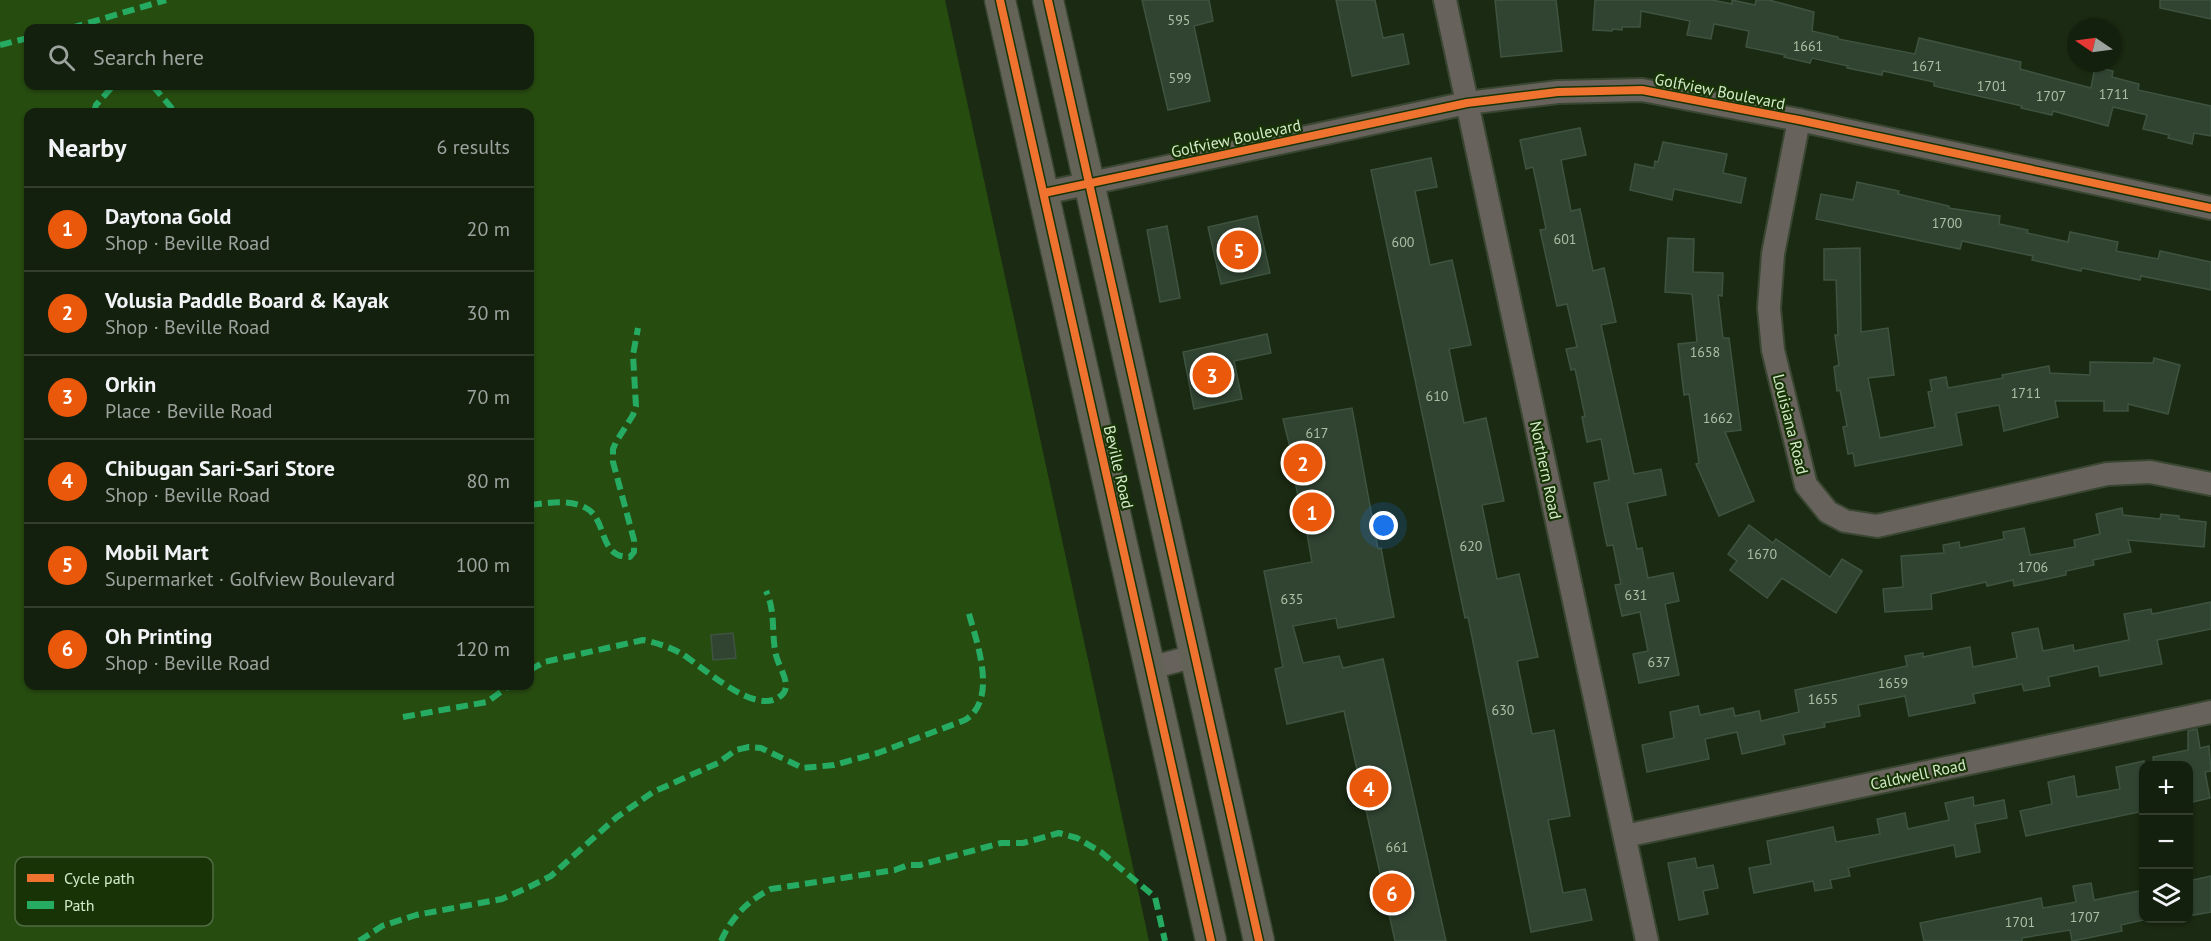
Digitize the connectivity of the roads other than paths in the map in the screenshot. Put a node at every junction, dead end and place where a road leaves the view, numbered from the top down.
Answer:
1 (1000, 0) edge
2 (1048, 0) edge
3 (1445, 0) edge
4 (1467, 103) junction
5 (1799, 120) junction
6 (1089, 183) junction
7 (1044, 193) junction
8 (2211, 208) edge
9 (2211, 484) edge
10 (1195, 656) junction
11 (1150, 668) junction
12 (2211, 712) edge
13 (1625, 836) junction
14 (1211, 941) edge
15 (1259, 941) edge
16 (1647, 941) edge

1 - 7 main road, Beville Road
2 - 6 main road, Beville Road
3 - 4 street, Northern Road
4 - 5 street, Golfview Boulevard
4 - 6 street, Golfview Boulevard
4 - 13 street, Northern Road
5 - 8 street, Golfview Boulevard
5 - 9 street, Louisiana Road
6 - 7 street, Golfview Boulevard
6 - 10 main road, Beville Road
7 - 11 main road, Beville Road
10 - 11 street
10 - 15 main road, Beville Road
11 - 14 main road, Beville Road
12 - 13 street, Caldwell Road
13 - 16 street, Northern Road

